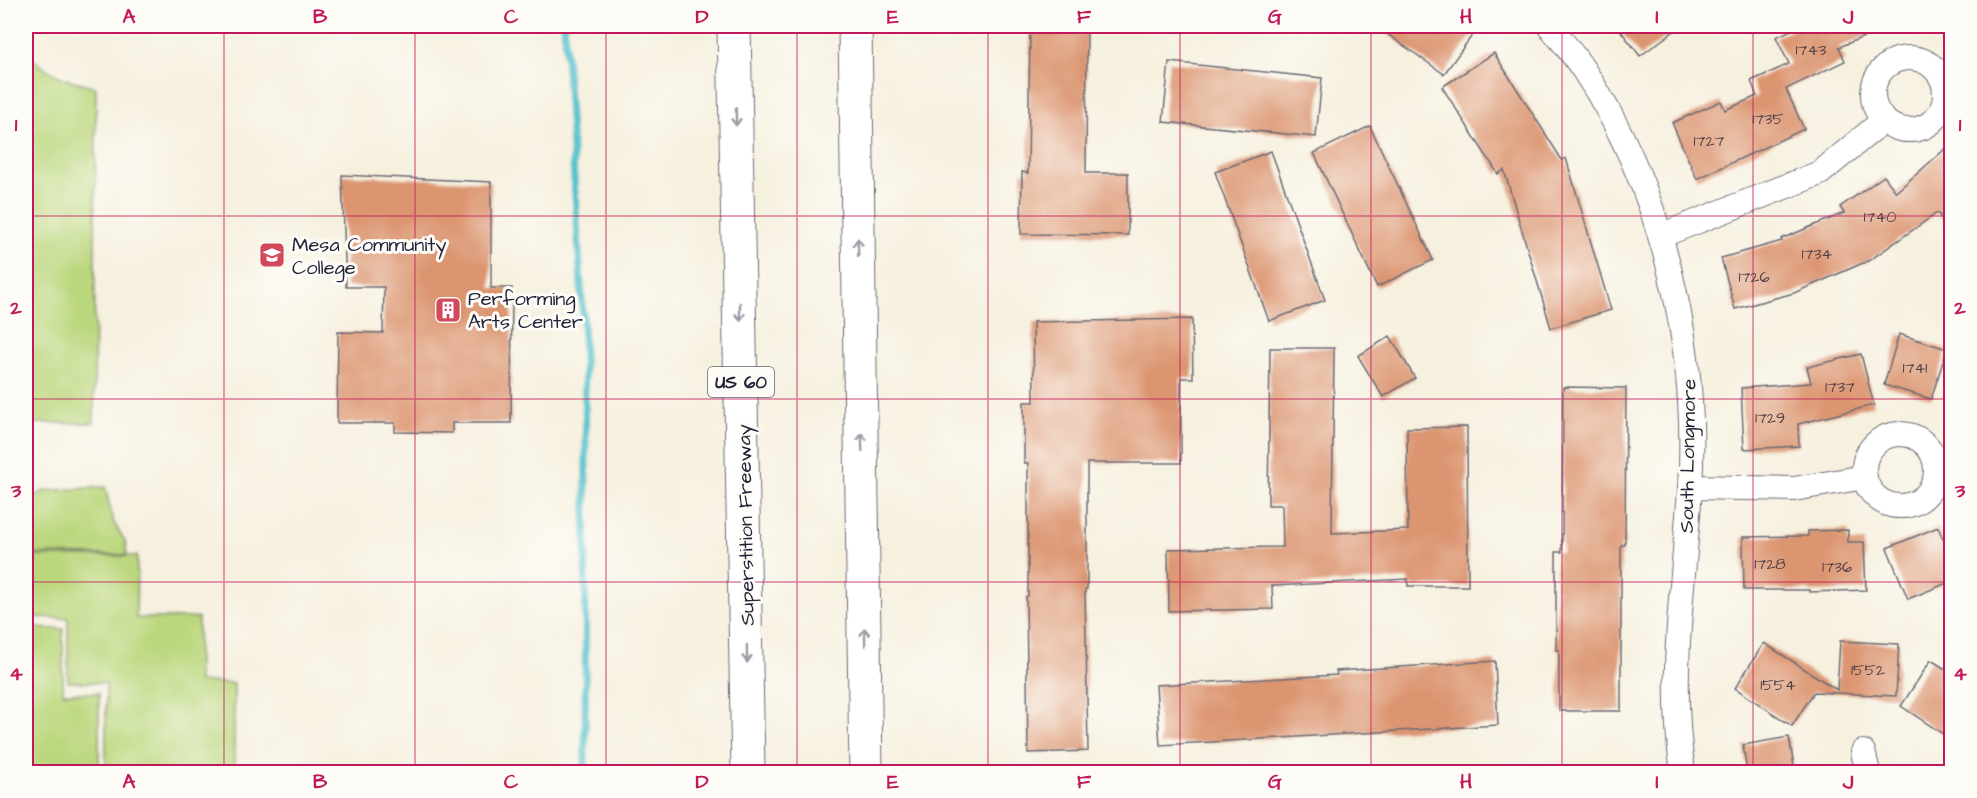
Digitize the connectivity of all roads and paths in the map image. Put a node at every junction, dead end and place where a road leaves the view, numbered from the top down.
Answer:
1 (733, 26) edge
2 (855, 26) edge
3 (874, 26) edge
4 (1550, 26) edge
5 (855, 86) junction
6 (1884, 120) dead end
7 (1660, 236) junction
8 (1865, 477) dead end
9 (1690, 487) junction
10 (746, 772) edge
11 (867, 772) edge
12 (1683, 772) edge

1 -> 10 highway, Superstition Freeway / US 60
2 - 5 highway
3 - 5 highway
4 - 7 street, South Longmore
11 -> 5 highway
6 - 7 street
7 - 9 street, South Longmore
8 - 9 street
9 - 12 street, South Longmore

